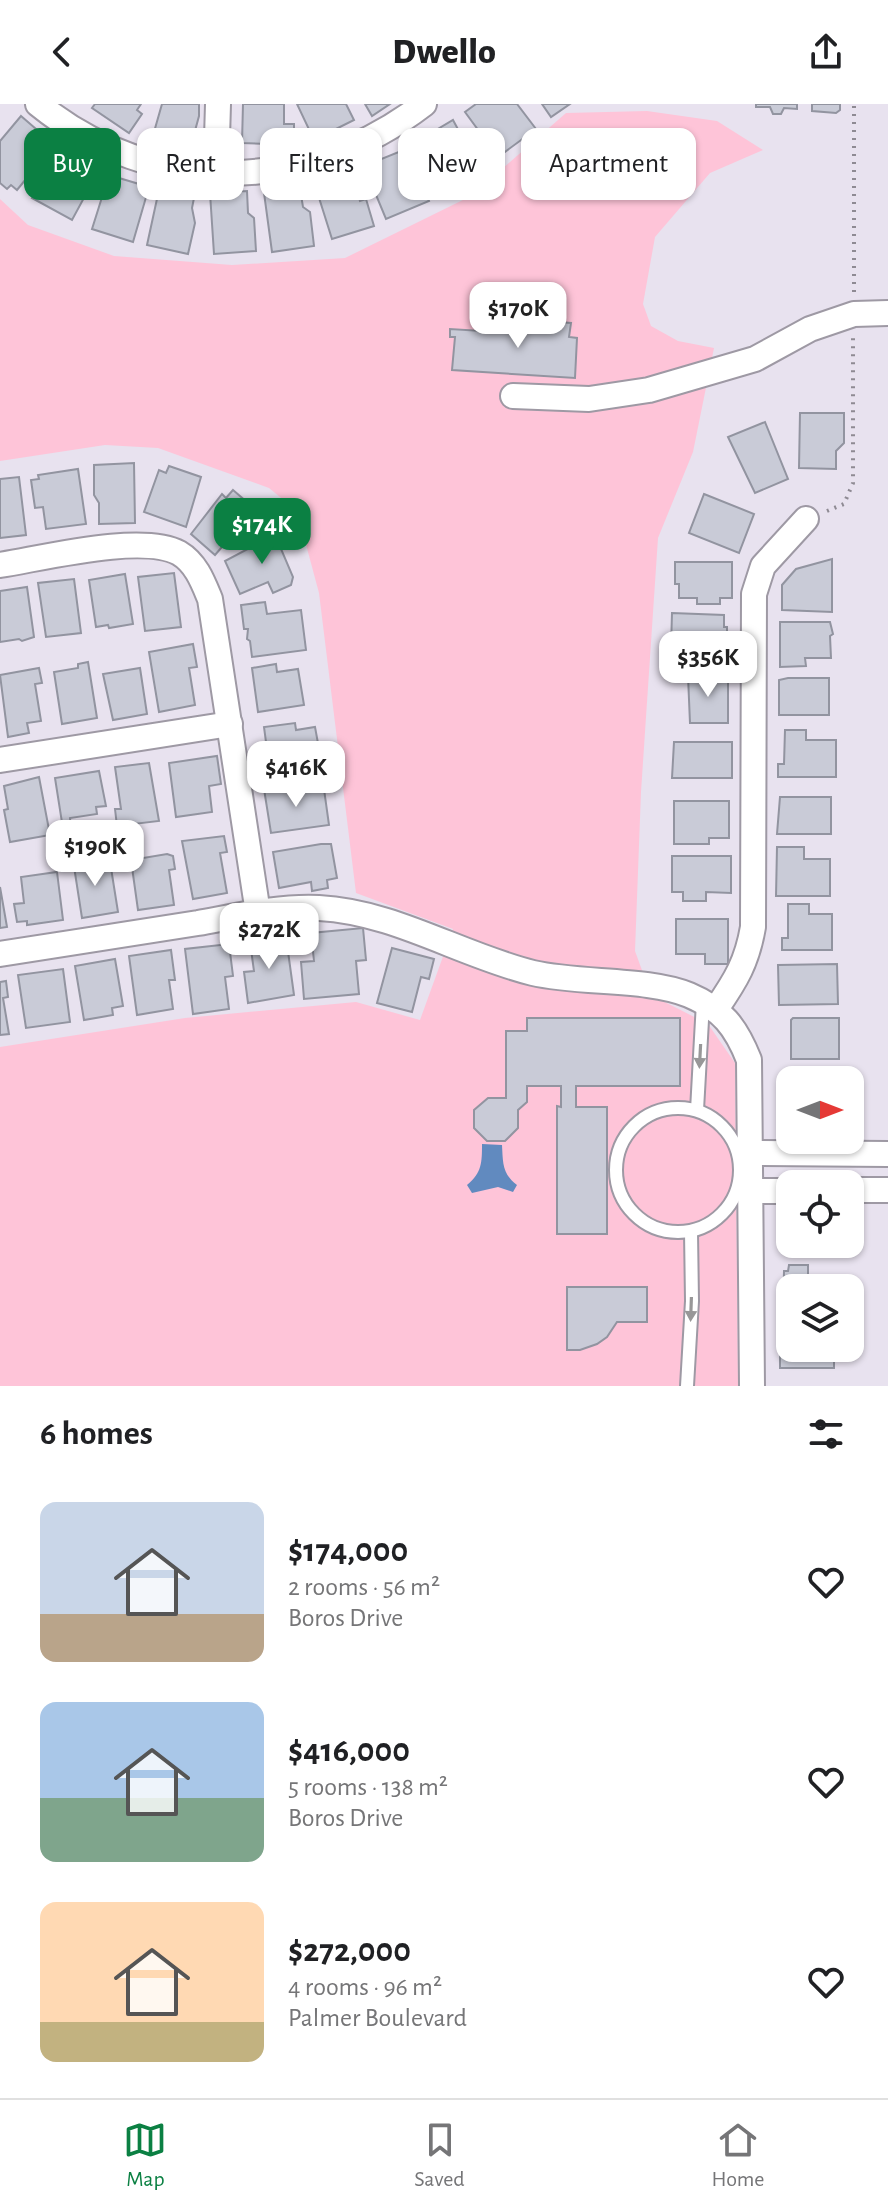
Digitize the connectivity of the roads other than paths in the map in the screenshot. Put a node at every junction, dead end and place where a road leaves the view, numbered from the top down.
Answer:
1 (38, 104) edge
2 (218, 104) edge
3 (424, 104) edge
4 (217, 128) edge
5 (137, 158) edge
6 (244, 172) edge
7 (888, 313) edge
8 (513, 396) dead end
9 (806, 519) dead end
10 (0, 565) edge
11 (230, 724) junction
12 (0, 760) edge
13 (258, 913) junction
14 (0, 954) edge
15 (710, 1006) junction
16 (697, 1110) junction
17 (888, 1154) edge
18 (749, 1172) junction
19 (776, 1185) edge
20 (864, 1190) edge
21 (888, 1190) edge
22 (691, 1232) junction
23 (687, 1386) edge
24 (752, 1386) edge

1 - 5 street
2 - 4 street
3 - 6 street
7 - 8 street
9 - 15 street
10 - 11 street
11 - 12 street
11 - 13 street
13 - 14 street
13 - 15 street
15 -> 16 lane
15 - 18 street
16 - 18 lane
16 - 22 lane
17 - 18 street
18 - 19 street
18 - 22 lane
18 - 24 street
20 - 21 street
22 -> 23 lane

